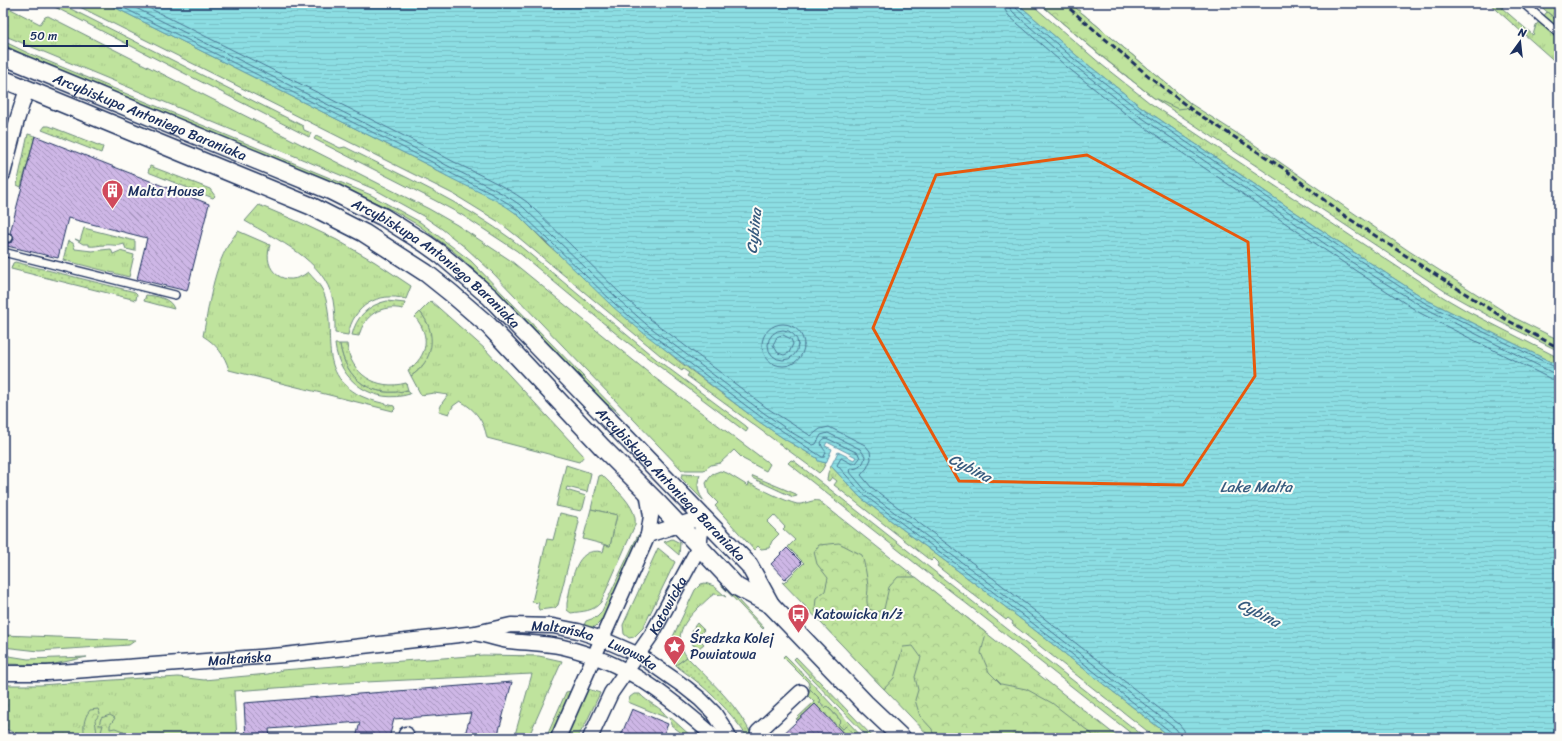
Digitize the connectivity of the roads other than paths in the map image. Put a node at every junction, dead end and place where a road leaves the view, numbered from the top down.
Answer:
1 (1523, 3) edge
2 (1559, 34) edge
3 (3, 56) edge
4 (3, 79) edge
5 (27, 89) junction
6 (3, 174) edge
7 (3, 252) edge
8 (175, 295) dead end
9 (647, 492) junction
10 (703, 518) junction
11 (678, 525) junction
12 (648, 535) junction
13 (699, 547) junction
14 (771, 605) junction
15 (476, 633) junction
16 (602, 639) junction
17 (639, 655) junction
18 (594, 657) junction
19 (628, 671) junction
20 (3, 673) edge
21 (801, 692) dead end
22 (558, 738) edge
23 (590, 738) edge
24 (716, 738) edge
25 (729, 738) edge
26 (761, 738) edge
27 (902, 738) edge

1 - 2 lane
3 - 10 street, Arcybiskupa Antoniego Baraniaka
4 - 5 street, Arcybiskupa Antoniego Baraniaka
5 - 6 street
5 - 9 street, Arcybiskupa Antoniego Baraniaka
7 - 8 lane
9 - 11 street, Arcybiskupa Antoniego Baraniaka
9 - 12 street
10 - 11 street
10 - 13 street, Katowicka
10 - 14 street, Arcybiskupa Antoniego Baraniaka
11 - 12 street
11 - 13 street, Arcybiskupa Antoniego Baraniaka
12 - 16 street
13 - 14 street, Arcybiskupa Antoniego Baraniaka
13 - 17 street, Katowicka
14 - 27 street, Arcybiskupa Antoniego Baraniaka
15 - 16 street, Maltańska
15 - 18 street, Maltańska
15 - 20 street, Maltańska
16 - 17 street, Lwowska
16 - 18 street
17 - 19 street, Katowicka
17 - 25 street, Lwowska
18 - 19 street, Lwowska
18 - 22 street
19 - 23 street, Katowicka
19 - 24 street, Lwowska
21 - 26 street

